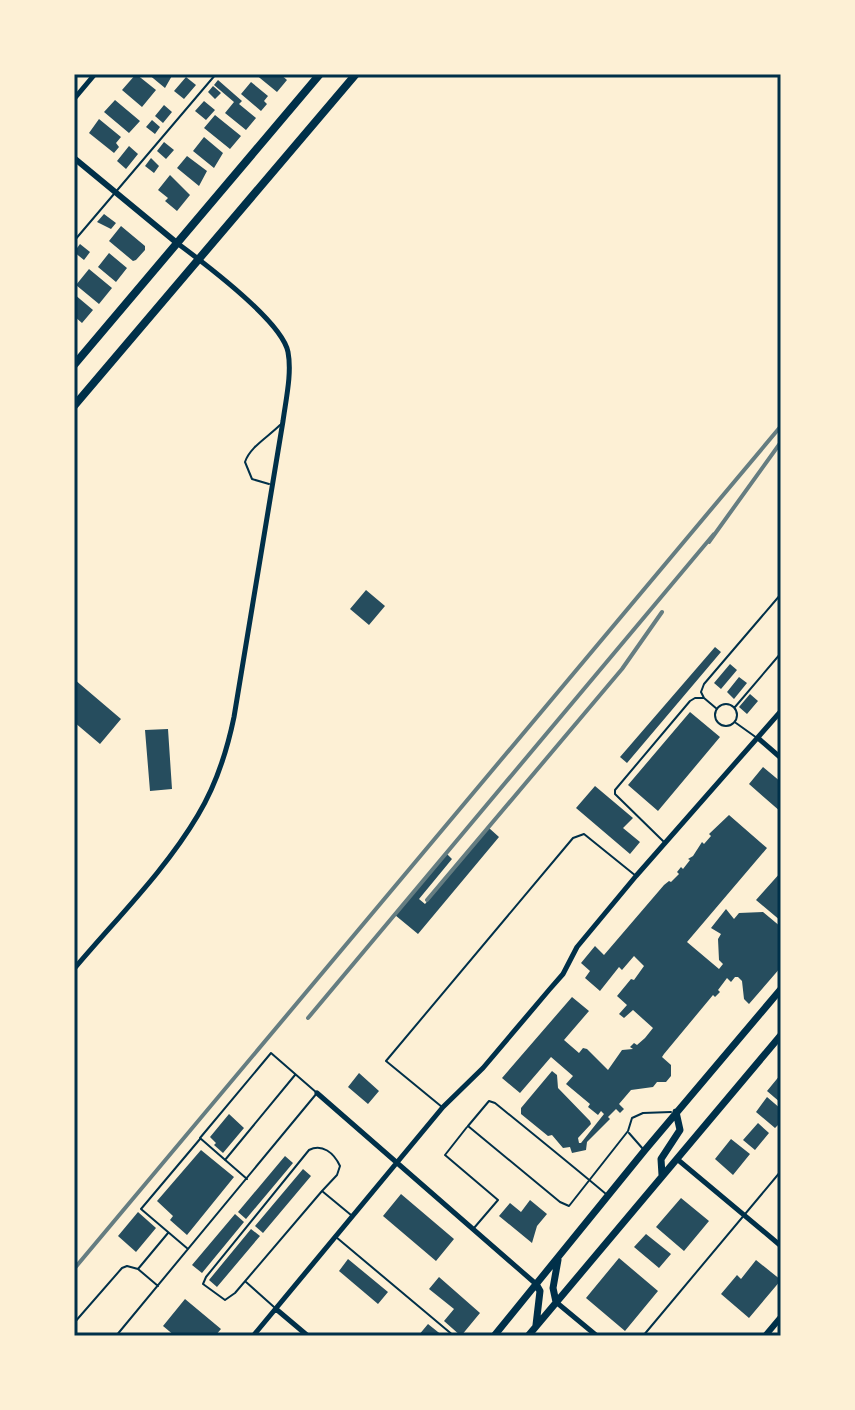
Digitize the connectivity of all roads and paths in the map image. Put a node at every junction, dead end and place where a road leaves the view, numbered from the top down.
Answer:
1 (95, 74) edge
2 (216, 74) edge
3 (320, 74) edge
4 (356, 74) edge
5 (74, 99) edge
6 (74, 158) edge
7 (115, 192) junction
8 (74, 241) edge
9 (177, 243) junction
10 (198, 258) junction
11 (74, 365) edge
12 (74, 406) edge
13 (283, 421) junction
14 (273, 485) junction
15 (781, 594) edge
16 (781, 653) edge
17 (704, 698) junction
18 (735, 707) junction
19 (717, 709) junction
20 (781, 711) edge
21 (735, 722) junction
22 (758, 738) junction
23 (781, 758) edge
24 (666, 843) junction
25 (636, 876) junction
26 (75, 967) edge
27 (781, 989) edge
28 (781, 1035) edge
29 (296, 1074) junction
30 (317, 1093) junction
31 (443, 1107) junction
32 (676, 1112) junction
33 (468, 1126) junction
34 (628, 1131) junction
35 (200, 1138) junction
36 (645, 1150) junction
37 (676, 1158) junction
38 (225, 1160) junction
39 (396, 1162) junction
40 (781, 1171) edge
41 (662, 1175) junction
42 (247, 1179) junction
43 (588, 1179) junction
44 (322, 1191) junction
45 (608, 1196) junction
46 (744, 1215) junction
47 (352, 1216) junction
48 (473, 1229) junction
49 (168, 1232) junction
50 (335, 1236) junction
51 (781, 1246) edge
52 (189, 1249) junction
53 (558, 1258) junction
54 (138, 1269) junction
55 (245, 1281) junction
56 (536, 1284) junction
57 (158, 1286) junction
58 (556, 1302) junction
59 (276, 1309) junction
60 (781, 1317) edge
61 (74, 1323) edge
62 (536, 1327) junction
63 (116, 1336) edge
64 (253, 1336) edge
65 (308, 1336) edge
66 (454, 1336) edge
67 (494, 1336) edge
68 (528, 1336) edge
69 (597, 1336) edge
70 (643, 1336) edge
71 (765, 1336) edge

1 - 5 street
2 - 7 lane
3 - 9 main road
4 - 10 main road
6 - 7 street
7 - 8 lane
7 - 9 street
9 - 10 street
9 - 11 main road
10 - 12 main road
10 - 13 street
13 - 14 street
13 - 14 lane
14 - 26 street
15 - 17 lane
16 - 18 lane
17 - 19 lane
17 - 24 lane
18 - 19 lane
18 - 21 lane
19 - 21 lane
20 - 22 street
21 - 22 lane
22 - 23 street
22 - 24 street
24 - 25 street
25 - 31 street
25 - 31 lane
27 - 32 main road
28 - 37 main road
29 - 30 lane
29 - 35 lane
29 - 38 lane
30 - 39 street
30 - 42 lane
31 - 39 street
32 - 34 lane
32 - 36 main road
32 - 41 main road
33 - 43 lane
33 - 43 lane
33 - 48 lane
34 - 36 lane
34 - 43 lane
35 - 38 lane
35 - 49 lane
36 - 45 main road
37 - 41 main road
37 - 46 street
38 - 42 lane
39 - 47 street
39 - 48 street
40 - 46 lane
41 - 58 main road
42 - 52 lane
43 - 45 lane
44 - 47 lane
44 - 55 lane
44 - 55 lane
45 - 53 main road
46 - 51 street
46 - 70 lane
47 - 50 street
48 - 56 street
49 - 52 lane
49 - 54 lane
50 - 59 street
50 - 66 lane
52 - 57 lane
53 - 56 main road
53 - 58 main road
54 - 57 lane
54 - 61 lane
55 - 59 lane
56 - 62 main road
56 - 67 main road
57 - 63 lane
58 - 62 main road
58 - 69 street
59 - 64 street
59 - 65 street
60 - 71 street
62 - 68 main road

